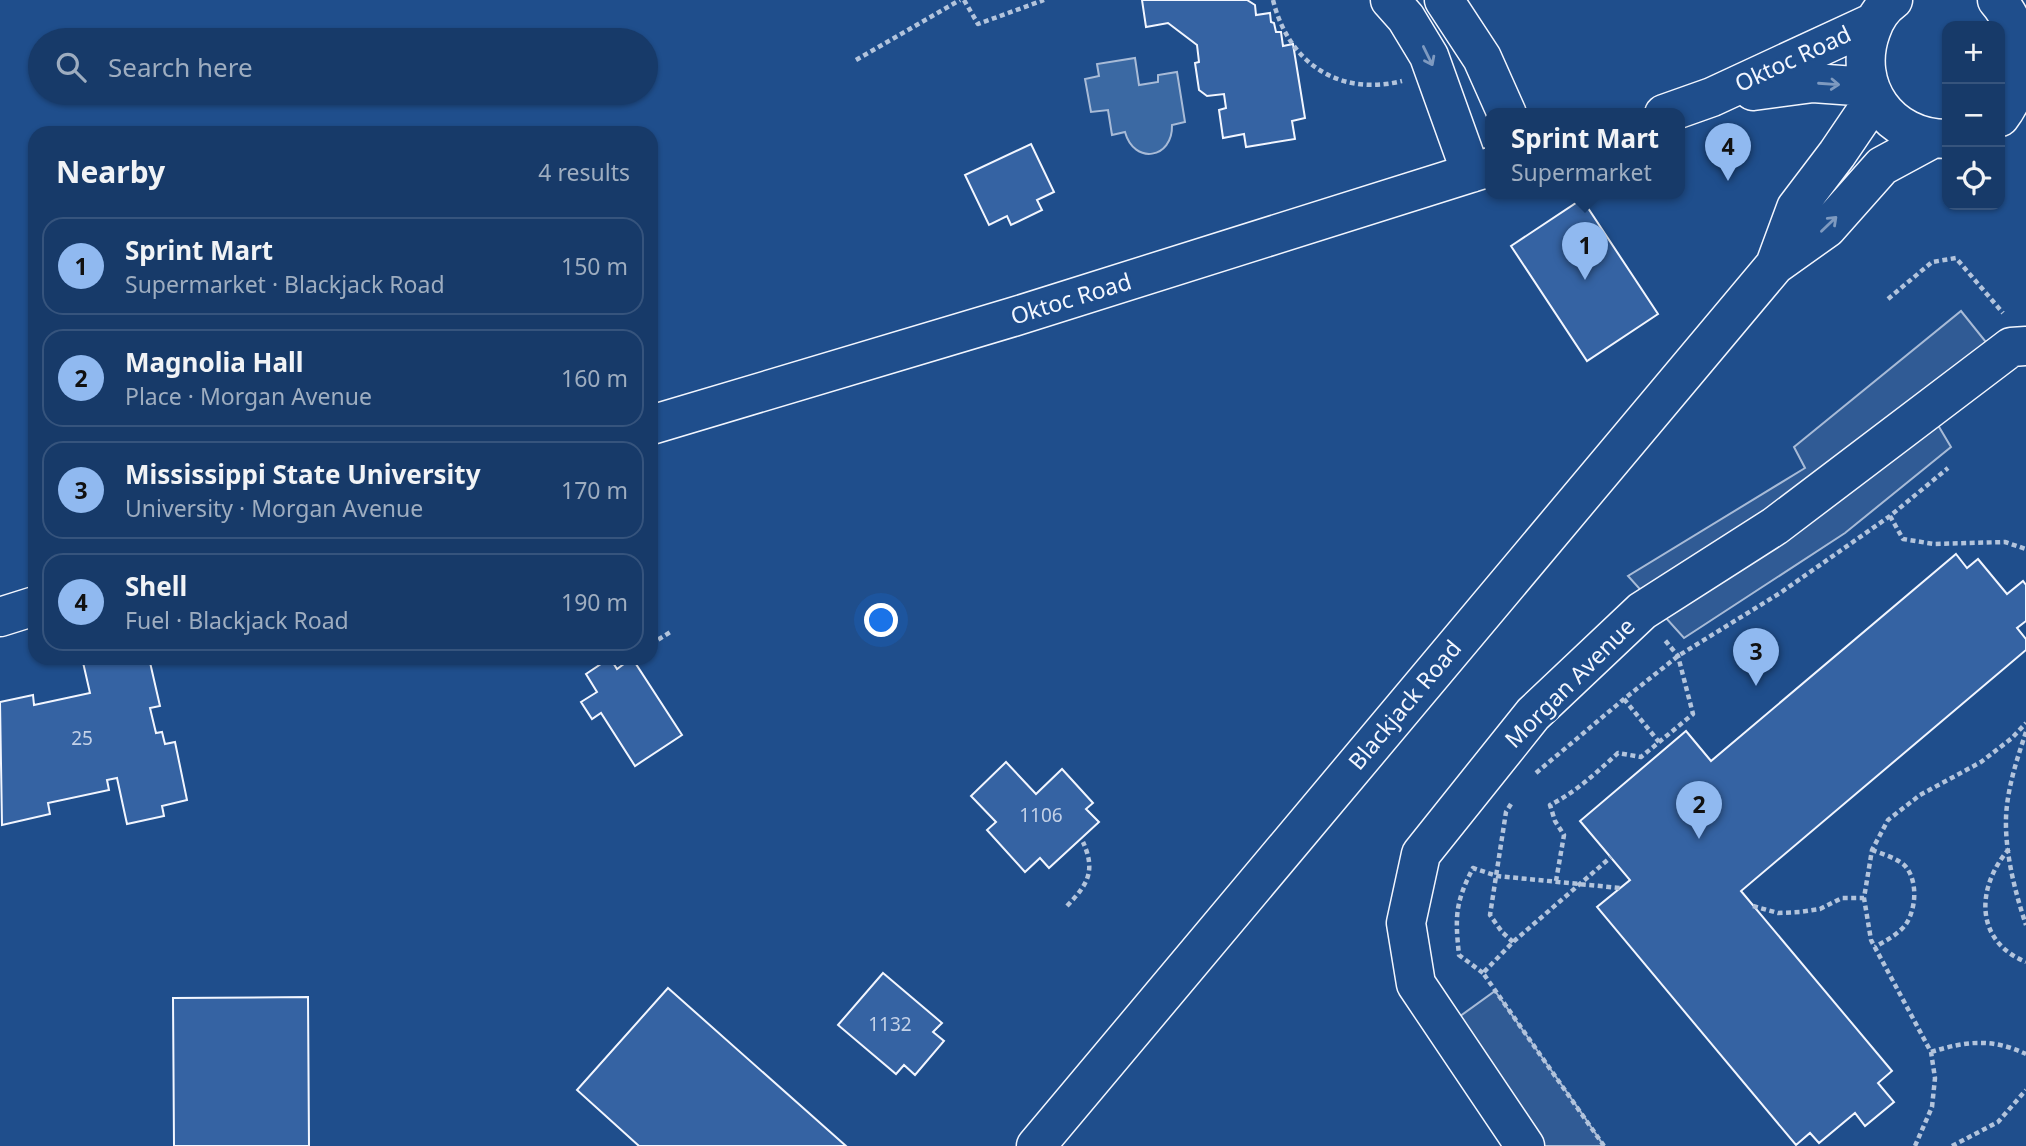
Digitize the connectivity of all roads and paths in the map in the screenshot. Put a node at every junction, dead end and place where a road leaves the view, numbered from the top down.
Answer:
1 (962, 0) edge
2 (1044, 0) edge
3 (1273, 0) edge
4 (1390, 0) edge
5 (1444, 0) edge
6 (1997, 0) edge
7 (1884, 11) edge
8 (2025, 43) edge
9 (856, 60) dead end
10 (1406, 80) dead end
11 (1872, 93) junction
12 (1713, 97) junction
13 (1504, 108) edge
14 (1681, 108) edge
15 (2005, 110) edge
16 (1940, 139) edge
17 (1481, 170) edge
18 (1775, 265) junction
19 (1888, 299) dead end
20 (2014, 336) edge
21 (658, 423) edge
22 (1948, 468) dead end
23 (1890, 516) junction
24 (2026, 549) edge
25 (28, 608) edge
26 (0, 617) edge
27 (672, 631) dead end
28 (1662, 636) dead end
29 (658, 640) edge
30 (1678, 656) junction
31 (1623, 699) junction
32 (2026, 723) edge
33 (2026, 732) edge
34 (1659, 742) junction
35 (1532, 777) dead end
36 (1517, 795) dead end
37 (1083, 842) dead end
38 (2009, 849) junction
39 (1871, 850) junction
40 (1611, 857) dead end
41 (1497, 876) junction
42 (1556, 881) junction
43 (1581, 884) junction
44 (1620, 888) dead end
45 (1864, 898) junction
46 (1067, 905) dead end
47 (1753, 906) dead end
48 (2026, 925) edge
49 (1513, 942) junction
50 (1875, 947) junction
51 (2026, 962) edge
52 (1483, 973) junction
53 (1931, 1052) junction
54 (2026, 1054) edge
55 (2026, 1090) edge
56 (1036, 1146) edge
57 (1525, 1146) edge
58 (1604, 1146) edge
59 (1914, 1146) edge
60 (1952, 1146) edge

1 - 2 path
1 - 9 path
3 - 10 path
4 -> 17 street
5 - 13 street
6 - 8 street
7 - 11 street
7 - 12 street, Oktoc Road
8 - 15 street
12 -> 11 street, Oktoc Road
11 - 16 street, Blackjack Road
11 - 18 street, Blackjack Road
12 - 14 street, Oktoc Road
18 -> 16 street, Blackjack Road
17 - 21 street, Oktoc Road
18 - 56 street, Blackjack Road
19 - 20 path
20 - 57 street, Morgan Avenue
22 - 23 path
23 - 24 path
23 - 30 path
25 - 26 street
27 - 29 path
28 - 30 path
30 - 31 path
30 - 34 path
31 - 34 path
31 - 35 path
32 - 39 path
33 - 38 path
34 - 42 path
36 - 41 path
37 - 46 path
38 - 48 path
38 - 51 path
39 - 45 path
39 - 50 path
40 - 43 path
41 - 42 path
41 - 49 path
41 - 52 path
42 - 43 path
43 - 44 path
43 - 49 path
45 - 47 path
45 - 50 path
49 - 52 path
50 - 53 path
52 - 58 path
53 - 54 path
53 - 59 path
55 - 60 path

